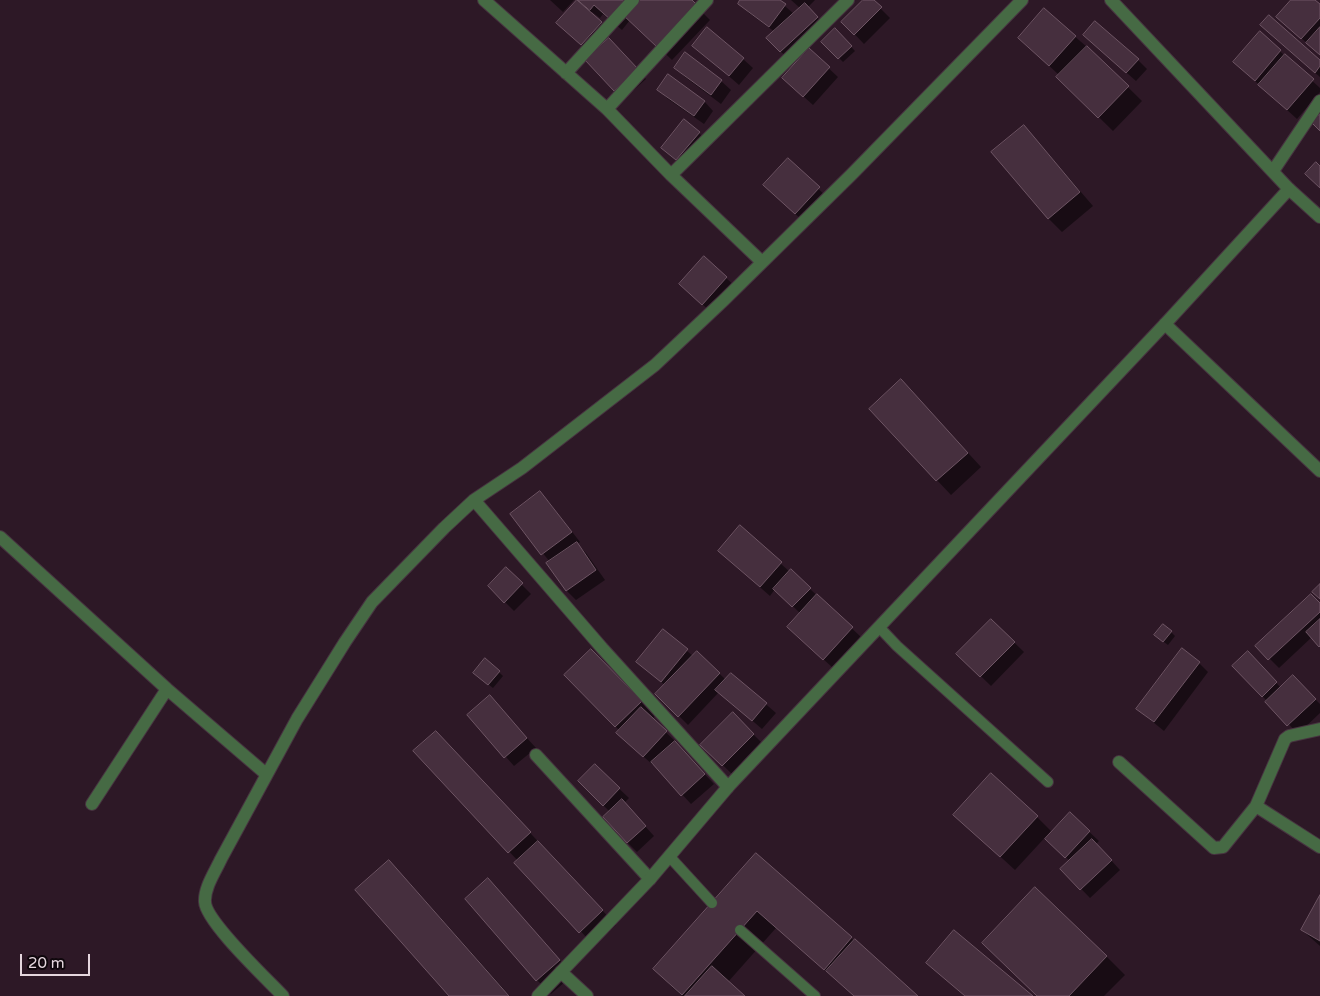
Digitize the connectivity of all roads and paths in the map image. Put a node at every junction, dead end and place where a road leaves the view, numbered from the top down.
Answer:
1 (484, 0) edge
2 (633, 0) edge
3 (707, 0) edge
4 (848, 0) edge
5 (1022, 0) edge
6 (1111, 0) edge
7 (566, 73) junction
8 (1320, 101) edge
9 (607, 110) junction
10 (1273, 171) junction
11 (671, 174) junction
12 (1289, 189) junction
13 (1320, 217) edge
14 (762, 262) junction
15 (1165, 324) junction
16 (1320, 471) edge
17 (474, 500) junction
18 (0, 537) edge
19 (879, 627) junction
20 (167, 689) junction
21 (1320, 729) edge
22 (536, 755) dead end
23 (1119, 762) dead end
24 (266, 774) junction
25 (1048, 782) dead end
26 (728, 787) junction
27 (92, 804) dead end
28 (1256, 806) junction
29 (1320, 847) edge
30 (669, 856) junction
31 (650, 879) junction
32 (712, 903) dead end
33 (740, 930) dead end
34 (561, 972) junction
35 (282, 996) edge
36 (538, 996) edge
37 (587, 996) edge
38 (815, 996) edge

1 - 7 street
2 - 7 street
3 - 9 street
4 - 11 street
5 - 14 street
6 - 10 street
7 - 9 street
8 - 10 street
9 - 11 street
10 - 12 street
11 - 14 street
12 - 13 street
12 - 15 street
14 - 17 street
15 - 16 street
15 - 19 street
17 - 24 street
17 - 26 street
18 - 20 street
19 - 25 lane
19 - 26 street
20 - 24 street
20 - 27 street
21 - 28 street
22 - 31 street
23 - 28 street
24 - 35 street
26 - 30 street
28 - 29 street
30 - 31 street
30 - 32 lane
31 - 34 street
33 - 38 lane
34 - 36 street
34 - 37 street

